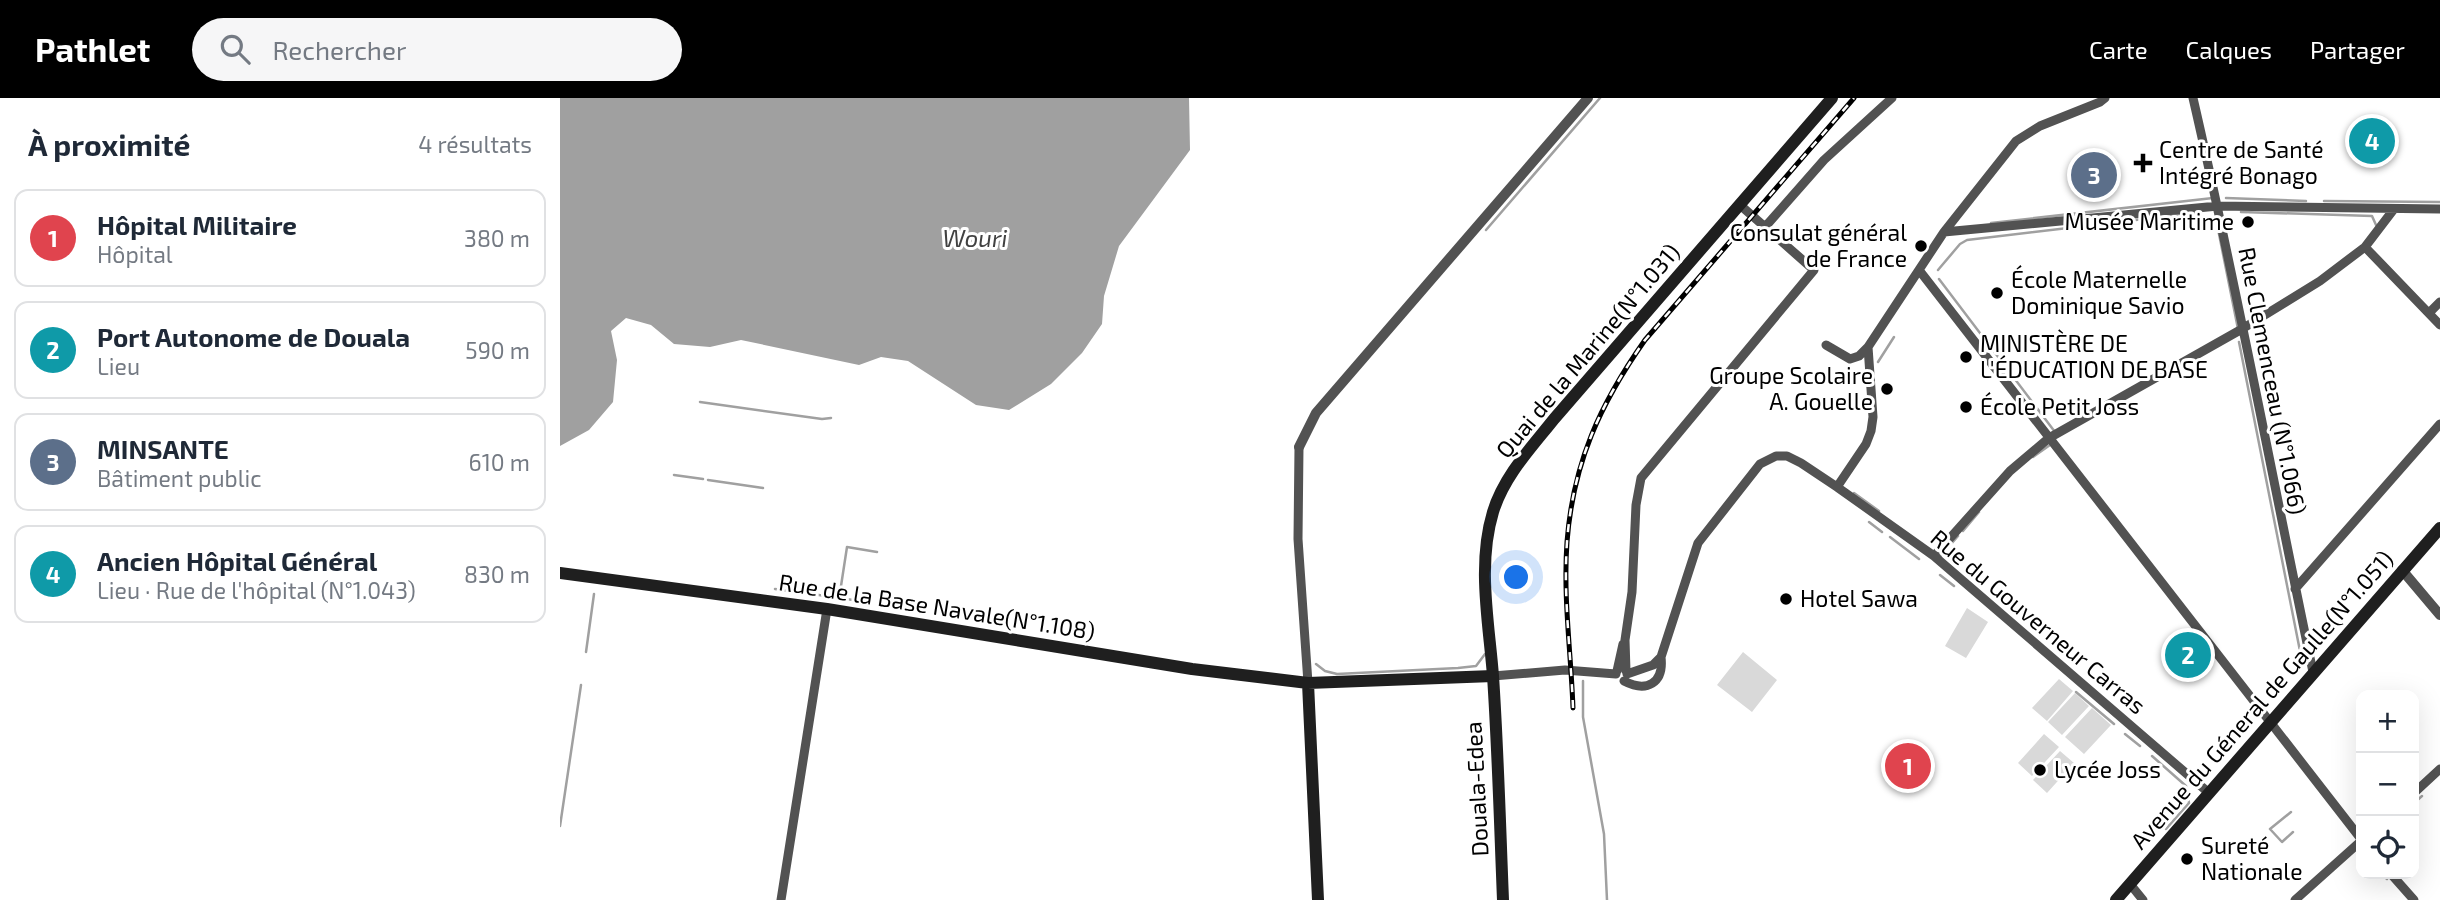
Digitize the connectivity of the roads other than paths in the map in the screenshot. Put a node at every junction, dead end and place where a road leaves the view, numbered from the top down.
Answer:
1 (1588, 98) edge
2 (1832, 98) edge
3 (1892, 98) edge
4 (2105, 98) edge
5 (2193, 98) edge
6 (1740, 205) junction
7 (2218, 206) junction
8 (2394, 208) junction
9 (2440, 209) edge
10 (1765, 227) junction
11 (1944, 232) junction
12 (2365, 247) junction
13 (1919, 270) junction
14 (2440, 302) edge
15 (2429, 313) junction
16 (2440, 325) edge
17 (2242, 329) junction
18 (1826, 345) dead end
19 (1868, 347) junction
20 (2440, 424) edge
21 (2049, 438) junction
22 (1299, 447) joint
23 (1837, 487) junction
24 (2440, 528) edge
25 (1934, 556) junction
26 (2402, 570) junction
27 (560, 573) edge
28 (2295, 589) junction
29 (827, 610) junction
30 (2440, 615) edge
31 (1661, 657) junction
32 (2313, 672) junction
33 (1622, 674) junction
34 (1493, 676) junction
35 (1307, 682) junction
36 (2270, 722) junction
37 (2440, 769) edge
38 (2419, 788) edge
39 (2209, 793) junction
40 (2356, 834) edge
41 (2356, 844) edge
42 (2395, 879) edge
43 (2130, 884) junction
44 (781, 900) edge
45 (1318, 900) edge
46 (1503, 900) edge
47 (2116, 900) edge
48 (2143, 900) edge
49 (2294, 900) edge
50 (2414, 900) edge

1 - 22 street
2 - 6 main road, Quai de la Marine(N°1.031)
3 - 10 street
4 - 11 street
5 - 7 street, Rue Clemenceau (N°1.066)
6 - 10 street
6 - 34 main road, Quai de la Marine(N°1.031)
7 - 8 street
7 - 11 street
7 - 17 street, Rue Clemenceau (N°1.066)
8 - 9 street
8 - 12 street
10 - 33 street
11 - 13 street
12 - 15 street
12 - 17 street
13 - 19 street
13 - 21 street
14 - 15 street
15 - 16 street
17 - 21 street
17 - 28 street, Rue Clemenceau (N°1.066)
18 - 19 street
19 - 23 street
20 - 28 street
21 - 25 street
21 - 36 street
22 - 35 street
23 - 25 street, Rue du Gouverneur Carras
23 - 31 street, Rue du Gouverneur Carras
24 - 26 main road, Avenue du Géneral de Gaulle(N°1.051)
25 - 39 street, Rue du Gouverneur Carras
26 - 30 street
26 - 32 main road, Avenue du Géneral de Gaulle(N°1.051)
27 - 29 main road, Rue de la Base Navale(N°1.108)
28 - 32 street, Rue Clemenceau (N°1.066)
29 - 35 main road, Rue de la Base Navale(N°1.108)
29 - 44 street
31 - 33 street
31 - 33 street, Rue du Gouverneur Carras
32 - 36 main road, Avenue du Géneral de Gaulle(N°1.051)
33 - 34 street
34 - 35 main road
34 - 46 main road, Douala-Edea
35 - 45 main road
36 - 39 main road, Avenue du Géneral de Gaulle(N°1.051)
36 - 40 street
37 - 38 street
39 - 43 main road, Avenue du Géneral de Gaulle(N°1.051)
41 - 49 street
42 - 50 street
43 - 47 main road, Avenue du Géneral de Gaulle(N°1.051)
43 - 48 street

